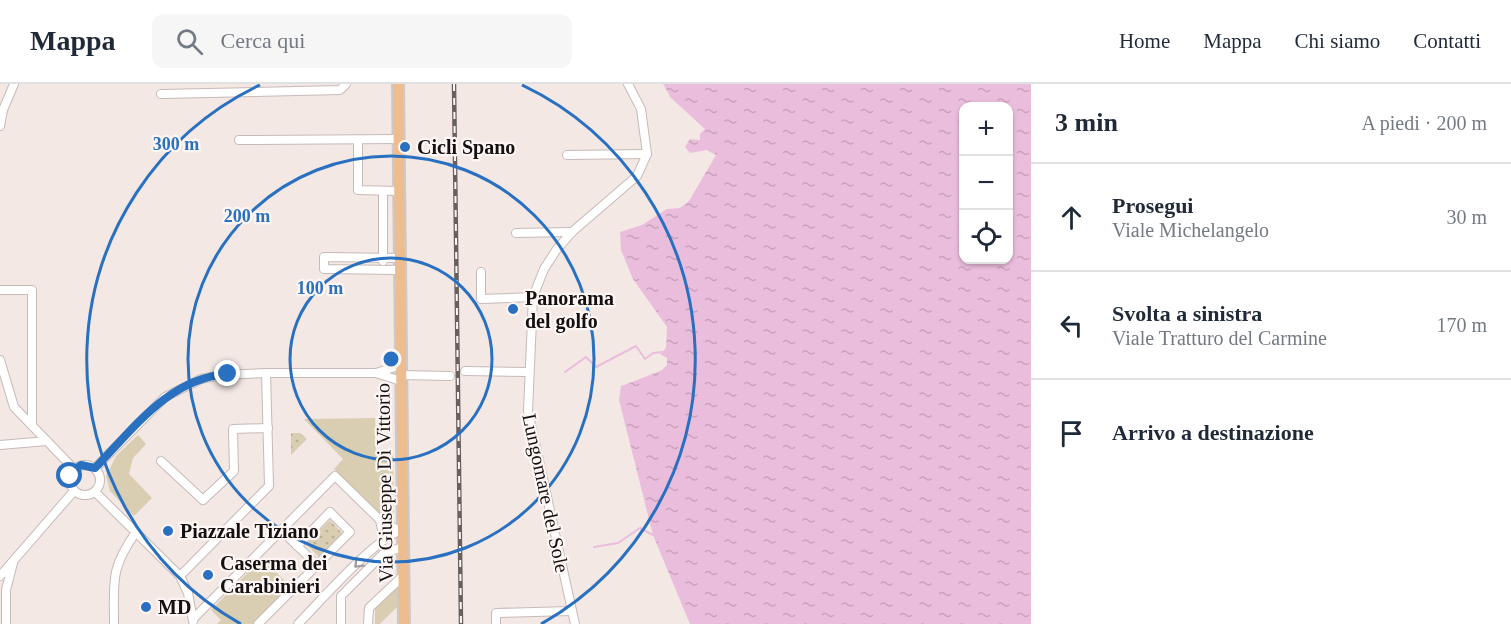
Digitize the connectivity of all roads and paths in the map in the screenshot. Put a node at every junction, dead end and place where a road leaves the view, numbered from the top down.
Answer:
1 (14, 84) edge
2 (346, 84) edge
3 (398, 84) edge
4 (628, 84) edge
5 (303, 87) edge
6 (193, 88) edge
7 (251, 88) edge
8 (161, 94) dead end
9 (0, 126) edge
10 (398, 139) junction
11 (239, 140) dead end
12 (358, 140) junction
13 (647, 154) junction
14 (567, 155) dead end
15 (383, 190) junction
16 (398, 191) junction
17 (572, 232) junction
18 (516, 233) dead end
19 (383, 258) junction
20 (399, 264) junction
21 (383, 270) junction
22 (481, 272) dead end
23 (0, 290) edge
24 (533, 297) junction
25 (0, 360) edge
26 (465, 371) dead end
27 (528, 372) junction
28 (266, 373) junction
29 (376, 373) junction
30 (401, 373) junction
31 (450, 376) dead end
32 (32, 425) junction
33 (267, 428) junction
34 (47, 441) junction
35 (0, 445) edge
36 (161, 460) dead end
37 (95, 468) junction
38 (74, 470) junction
39 (74, 491) junction
40 (95, 492) junction
41 (380, 520) junction
42 (401, 530) junction
43 (136, 531) junction
44 (282, 531) junction
45 (384, 540) junction
46 (297, 546) junction
47 (404, 547) junction
48 (13, 561) junction
49 (317, 565) junction
50 (404, 574) junction
51 (0, 576) edge
52 (180, 576) junction
53 (3, 586) edge
54 (571, 611) junction
55 (193, 622) edge
56 (6, 624) edge
57 (114, 624) edge
58 (258, 624) edge
59 (298, 624) edge
60 (341, 624) edge
61 (368, 624) edge
62 (404, 624) edge
63 (496, 624) edge
64 (575, 624) edge

1 - 9 street
2 - 5 street
3 - 10 main road, Via Giuseppe Di Vittorio
4 - 13 street
5 - 7 street
6 - 7 street
6 - 8 street
10 - 12 street
10 - 16 main road, Via Giuseppe Di Vittorio
11 - 12 street
12 - 15 street
13 - 14 street
13 - 17 street, Lungomare del Sole
15 - 16 street
15 - 19 street
16 - 20 main road, Via Giuseppe Di Vittorio
17 - 18 street
17 - 24 street, Lungomare del Sole
19 - 20 street
19 - 21 street
19 - 21 street
20 - 21 street
20 - 30 main road, Via Giuseppe Di Vittorio
22 - 24 street
23 - 32 street
24 - 27 street, Lungomare del Sole
25 - 32 street
26 - 27 street
27 - 54 street, Lungomare del Sole
28 - 29 street
28 - 33 street
28 - 37 street
29 - 30 street
29 - 30 street
30 - 31 street
30 - 42 main road, Via Giuseppe Di Vittorio
32 - 34 street
33 - 36 street
33 - 52 street
34 - 35 street
34 - 38 street
37 - 38 street
37 - 40 street
38 - 39 street
39 - 40 street
39 - 48 street
40 - 43 street
41 - 42 street
41 - 44 street
41 - 45 street
42 - 45 street
42 - 47 main road, Via Giuseppe Di Vittorio
43 - 52 street
43 - 57 street
44 - 46 street
44 - 55 street
45 -> 59 street
46 - 49 street
46 - 49 street
47 - 50 main road, Via Giuseppe Di Vittorio
47 - 60 street
48 - 51 street
48 - 53 street
49 - 58 street
50 - 61 street
50 - 62 main road, Via Giuseppe Di Vittorio
52 - 55 street
53 - 56 street
54 - 63 street
54 - 64 street, Lungomare del Sole

